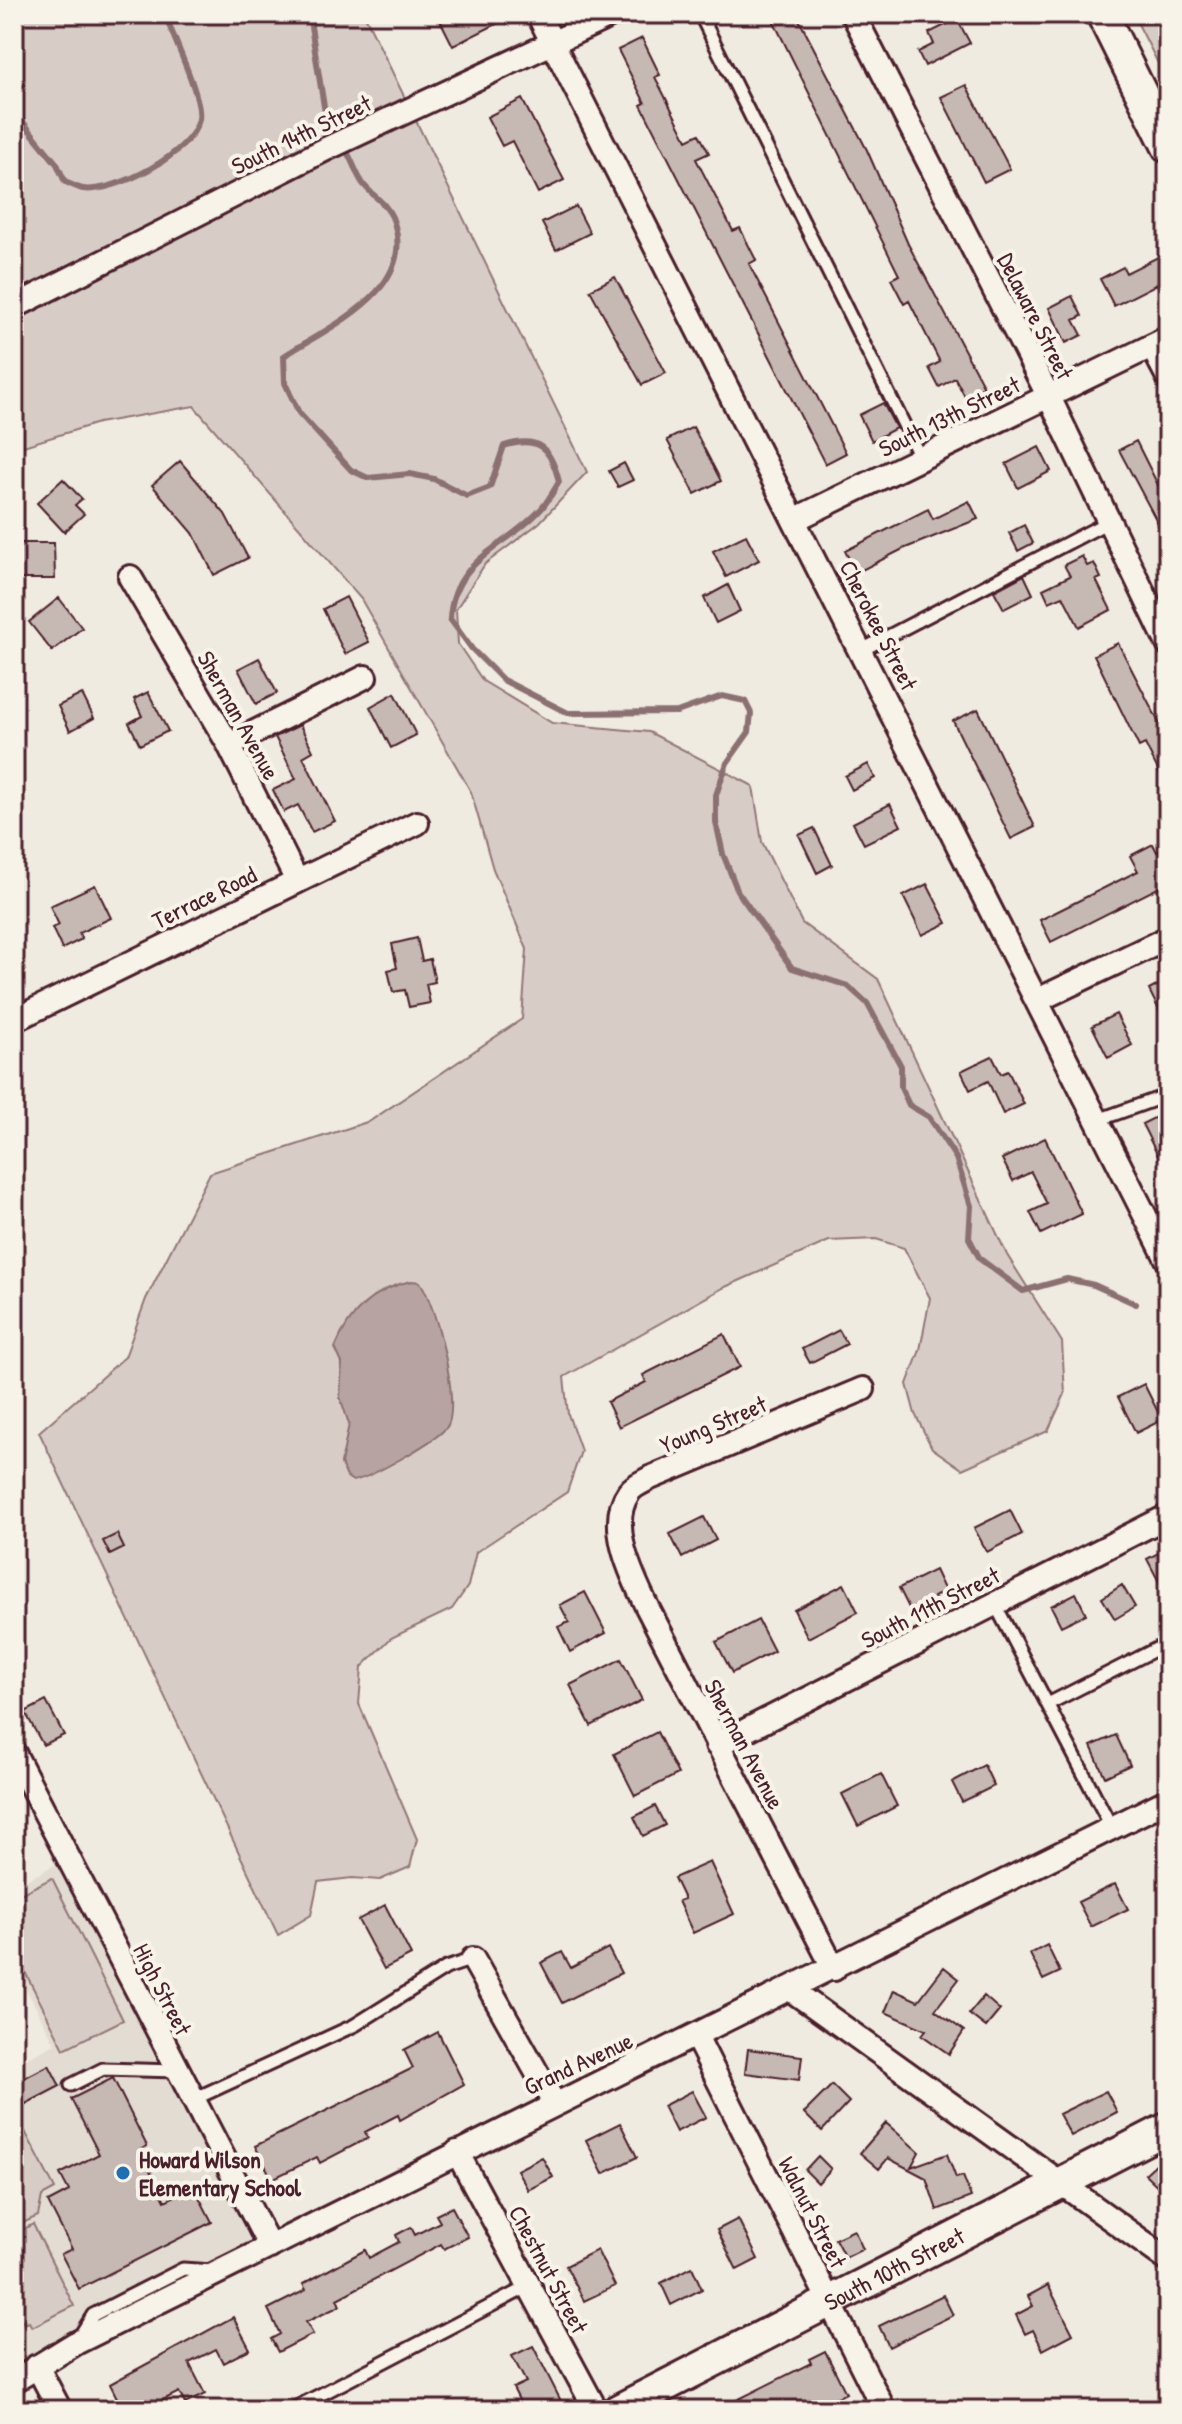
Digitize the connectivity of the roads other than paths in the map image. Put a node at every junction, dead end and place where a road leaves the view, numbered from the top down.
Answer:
1 (538, 14) edge
2 (614, 14) edge
3 (700, 14) edge
4 (853, 14) edge
5 (1102, 14) edge
6 (553, 43) junction
7 (1166, 139) edge
8 (14, 307) edge
9 (1168, 338) edge
10 (1147, 349) junction
11 (1168, 389) edge
12 (1049, 397) junction
13 (921, 459) junction
14 (796, 519) junction
15 (1108, 522) junction
16 (130, 577) dead end
17 (1168, 644) edge
18 (862, 650) junction
19 (365, 677) dead end
20 (229, 745) junction
21 (417, 823) dead end
22 (297, 881) junction
23 (1168, 938) edge
24 (1038, 1000) junction
25 (14, 1020) edge
26 (1168, 1095) edge
27 (1098, 1120) junction
28 (1168, 1261) edge
29 (863, 1389) dead end
30 (1168, 1516) edge
31 (623, 1539) joint
32 (995, 1604) junction
33 (1168, 1643) edge
34 (1050, 1703) junction
35 (717, 1745) junction
36 (14, 1753) edge
37 (1168, 1800) edge
38 (1112, 1828) junction
39 (473, 1959) joint
40 (834, 1969) junction
41 (790, 1989) junction
42 (696, 2036) junction
43 (177, 2071) junction
44 (71, 2085) dead end
45 (192, 2100) junction
46 (554, 2103) junction
47 (1168, 2128) edge
48 (457, 2152) junction
49 (1057, 2183) junction
50 (270, 2247) junction
51 (1168, 2260) edge
52 (529, 2286) junction
53 (830, 2304) junction
54 (37, 2366) junction
55 (15, 2377) edge
56 (60, 2410) edge
57 (291, 2410) edge
58 (596, 2410) edge
59 (618, 2410) edge
60 (884, 2410) edge

1 - 6 street, Cherokee Street
2 - 6 street, South 14th Street
3 - 13 lane
4 - 12 street, Delaware Street
5 - 7 street
6 - 8 street, South 14th Street
6 - 14 street, Cherokee Street
9 - 10 street, South 13th Street
10 - 11 lane
10 - 12 street, South 13th Street
12 - 13 street, South 13th Street
12 - 15 street, Delaware Street
13 - 14 street, South 13th Street
14 - 18 street, Cherokee Street
15 - 17 street, Delaware Street
15 - 18 lane
16 - 20 street, Sherman Avenue
18 - 24 street, Cherokee Street
19 - 20 street
20 - 22 street, Sherman Avenue
21 - 22 street, Terrace Road
22 - 25 street, Terrace Road
23 - 24 street
24 - 27 street, Cherokee Street
26 - 27 lane
27 - 28 street, Cherokee Street
29 - 31 street, Young Street
30 - 32 street, South 11th Street
31 - 35 street, Sherman Avenue
32 - 34 lane
32 - 35 street, South 11th Street
33 - 34 lane
34 - 38 lane
35 - 40 street, Sherman Avenue
36 - 43 street, High Street
37 - 38 street, Grand Avenue
38 - 40 street, Grand Avenue
39 - 45 lane
39 - 46 street
40 - 41 street, Grand Avenue
41 - 42 street, Grand Avenue
41 - 49 street
42 - 46 street, Grand Avenue
42 - 53 street, Walnut Street
43 - 44 lane
43 - 45 street, High Street
45 - 50 street, High Street
46 - 48 street, Grand Avenue
47 - 49 street, South 10th Street
48 - 50 street, Grand Avenue
48 - 52 street, Chestnut Street
49 - 51 street
49 - 53 street, South 10th Street
50 - 54 street, Grand Avenue
52 - 57 lane
52 - 58 street, Chestnut Street
53 - 59 street, South 10th Street
53 - 60 street, Walnut Street
54 - 55 street, Grand Avenue
54 - 56 street

